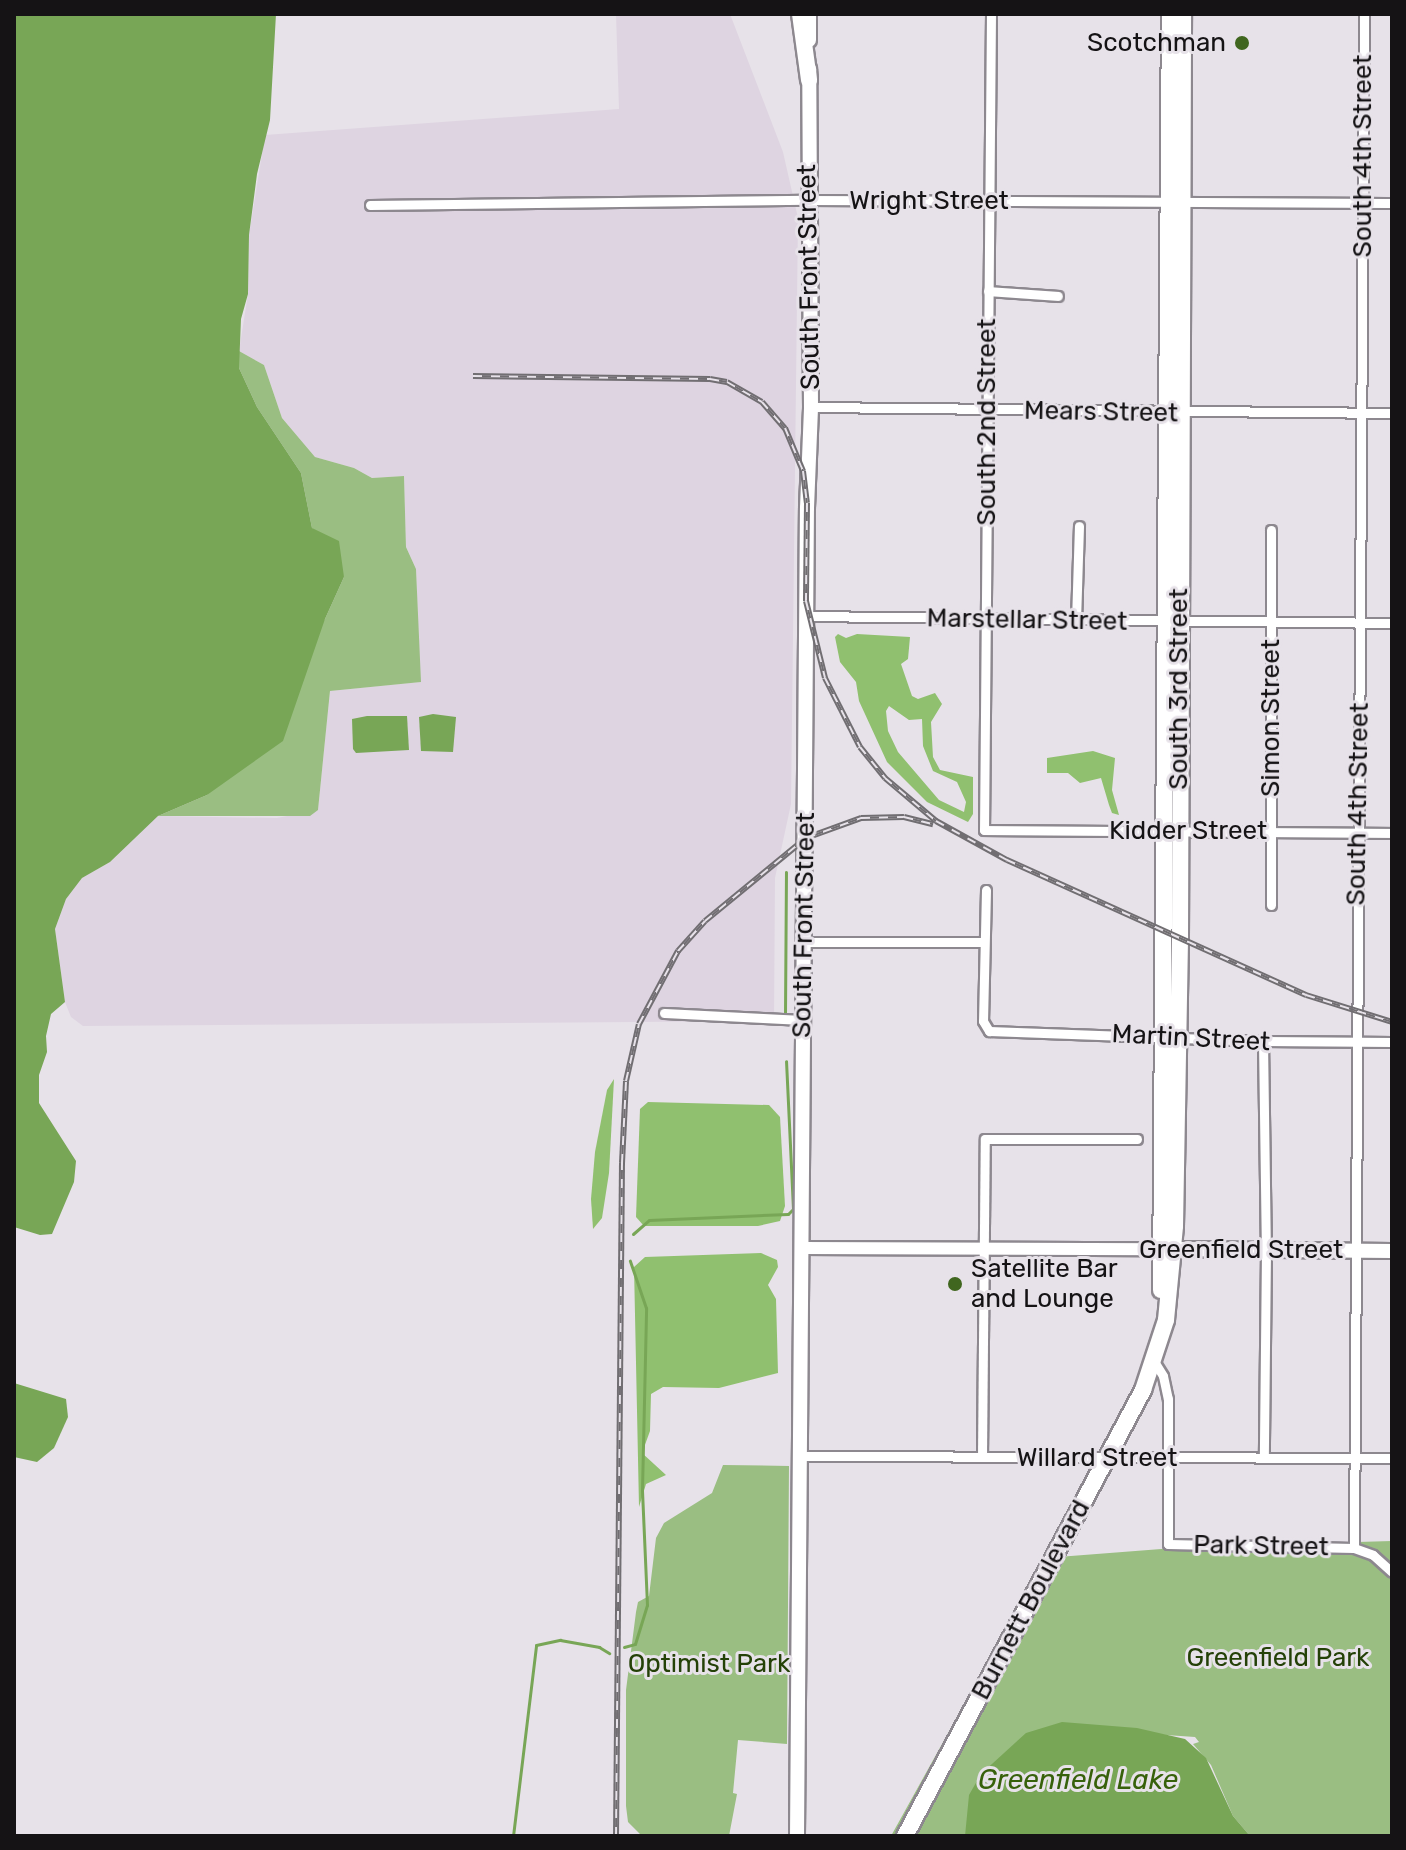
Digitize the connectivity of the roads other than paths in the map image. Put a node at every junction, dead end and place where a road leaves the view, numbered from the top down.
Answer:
1 (800, 14) edge
2 (809, 14) edge
3 (991, 14) edge
4 (1170, 14) edge
5 (1183, 14) edge
6 (1364, 14) edge
7 (809, 80) junction
8 (808, 200) junction
9 (988, 201) junction
10 (1176, 203) junction
11 (1362, 203) junction
12 (1392, 203) edge
13 (370, 205) dead end
14 (988, 291) junction
15 (1058, 296) dead end
16 (811, 407) junction
17 (987, 411) junction
18 (1174, 412) junction
19 (1360, 413) junction
20 (1392, 413) edge
21 (1079, 526) dead end
22 (1271, 530) dead end
23 (806, 616) junction
24 (986, 621) junction
25 (1076, 621) junction
26 (1172, 622) junction
27 (1271, 623) junction
28 (1360, 623) junction
29 (1392, 623) edge
30 (984, 830) joint
31 (1171, 831) junction
32 (1271, 832) junction
33 (1358, 833) junction
34 (1392, 833) edge
35 (986, 890) dead end
36 (1271, 905) dead end
37 (804, 942) junction
38 (983, 942) junction
39 (664, 1013) dead end
40 (803, 1020) junction
41 (1170, 1038) junction
42 (1263, 1041) junction
43 (1356, 1042) junction
44 (1392, 1042) edge
45 (1137, 1139) dead end
46 (802, 1248) junction
47 (982, 1249) junction
48 (1167, 1249) junction
49 (1358, 1250) junction
50 (1266, 1251) junction
51 (1392, 1251) edge
52 (1155, 1363) junction
53 (801, 1456) junction
54 (982, 1457) junction
55 (1169, 1457) junction
56 (1357, 1457) junction
57 (1264, 1458) junction
58 (1392, 1458) edge
59 (1106, 1460) junction
60 (1354, 1548) junction
61 (1392, 1572) edge
62 (797, 1836) edge
63 (905, 1836) edge

1 - 7 highway
2 - 7 main road, South Front Street
3 - 9 street, South 2nd Street
4 - 10 highway, South 3rd Street
5 - 10 highway, South 3rd Street
6 - 11 street, South 4th Street
7 - 8 main road, South Front Street
8 - 9 street, Wright Street
8 - 13 street, Wright Street
8 - 16 main road, South Front Street
9 - 10 street, Wright Street
9 - 14 street, South 2nd Street
10 - 11 street, Wright Street
10 - 18 highway, South 3rd Street
11 - 12 street, Wright Street
11 - 19 street, South 4th Street
14 - 15 street
14 - 17 street, South 2nd Street
16 - 17 street, Mears Street
16 - 23 main road, South Front Street
17 - 18 street, Mears Street
17 - 24 street, South 2nd Street
18 - 19 street, Mears Street
18 - 26 highway, South 3rd Street
19 - 20 street, Mears Street
19 - 28 street, South 4th Street
21 - 25 street
22 - 27 street, Simon Street
23 - 24 street, Marstellar Street
23 - 37 main road, South Front Street
24 - 25 street, Marstellar Street
24 - 30 street, South 2nd Street
25 - 26 street, Marstellar Street
26 - 27 street, Marstellar Street
26 - 31 highway, South 3rd Street
27 - 28 street, Marstellar Street
27 - 32 street, Simon Street
28 - 29 street, Marstellar Street
28 - 33 street, South 4th Street
30 - 31 street, Kidder Street
31 - 32 street, Kidder Street
31 - 41 highway, South 3rd Street
32 - 33 street, Kidder Street
32 - 36 street, Simon Street
33 - 34 street, Kidder Street
33 - 43 street, South 4th Street
35 - 38 street
37 - 38 street
37 - 40 main road, South Front Street
38 - 41 street, Martin Street
39 - 40 street
40 - 46 main road, South Front Street
41 - 42 street, Martin Street
41 - 48 highway, South 3rd Street
42 - 43 street, Martin Street
42 - 50 street
43 - 44 street, Martin Street
43 - 49 street, South 4th Street
45 - 47 street
46 - 47 street, Greenfield Street
46 - 53 main road, South Front Street
47 - 48 street, Greenfield Street
47 - 54 street
48 - 50 main road, Greenfield Street
48 - 52 highway, South 3rd Street
49 - 50 main road, Greenfield Street
49 - 51 main road, Greenfield Street
49 - 56 street, South 4th Street
50 - 57 street
52 - 55 street
52 - 59 highway, Burnett Boulevard
53 - 54 street, Willard Street
53 - 62 main road, South Front Street
54 - 59 street, Willard Street
55 - 57 street, Willard Street
55 - 59 street, Willard Street
55 - 60 street, Park Street
56 - 57 street, Willard Street
56 - 58 street, Willard Street
56 - 60 street, South 4th Street
59 - 63 highway, Burnett Boulevard
60 - 61 street

